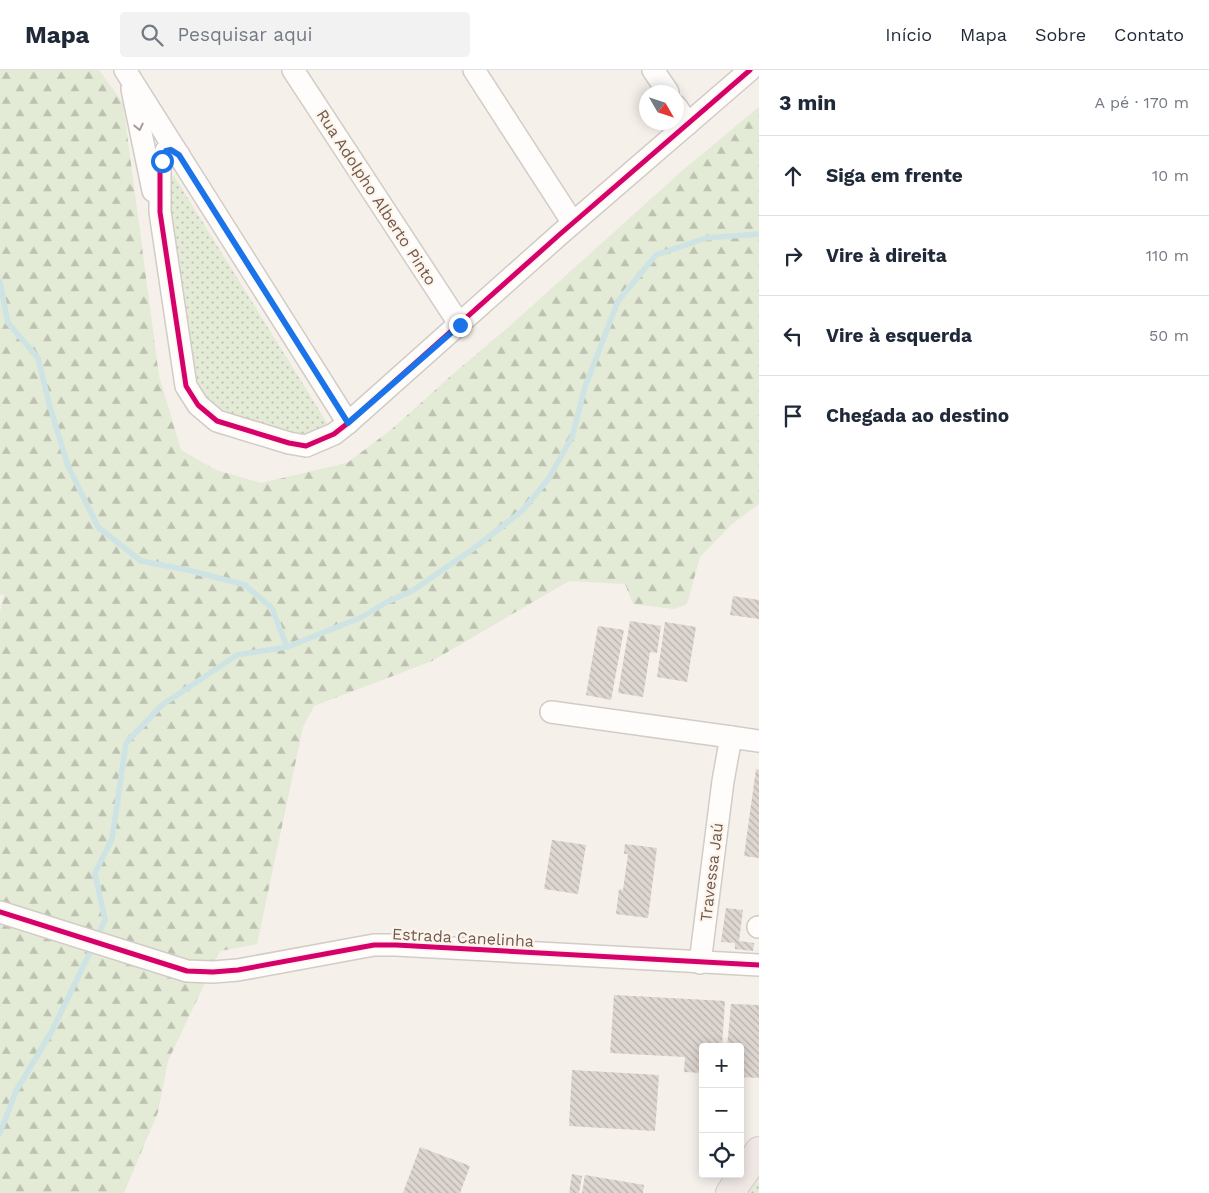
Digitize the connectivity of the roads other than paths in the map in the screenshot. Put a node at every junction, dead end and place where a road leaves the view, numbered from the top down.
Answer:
1 (293, 70) edge
2 (474, 70) edge
3 (653, 70) edge
4 (750, 70) edge
5 (128, 75) edge
6 (663, 85) edge
7 (684, 114) edge
8 (667, 130) edge
9 (179, 155) junction
10 (160, 212) junction
11 (573, 223) junction
12 (460, 325) junction
13 (348, 423) junction
14 (551, 712) dead end
15 (731, 737) junction
16 (759, 741) edge
17 (0, 912) edge
18 (0, 920) edge
19 (28, 921) junction
20 (700, 963) junction
21 (758, 966) edge
22 (759, 1151) edge
23 (730, 1193) edge

1 - 12 street, Rua Adolpho Alberto Pinto
2 - 11 street
3 - 6 street
4 - 7 street
5 - 9 street
5 -> 10 street
8 - 11 street
9 - 10 street
9 - 13 street
10 - 13 street
11 - 12 street
12 - 13 street
14 - 15 street
15 - 16 street
15 - 20 street, Travessa Jaú
17 - 19 street, Estrada Canelinha
18 - 19 street, Estrada Canelinha
19 - 20 street, Estrada Canelinha
20 - 21 street, Estrada Canelinha
22 - 23 highway

